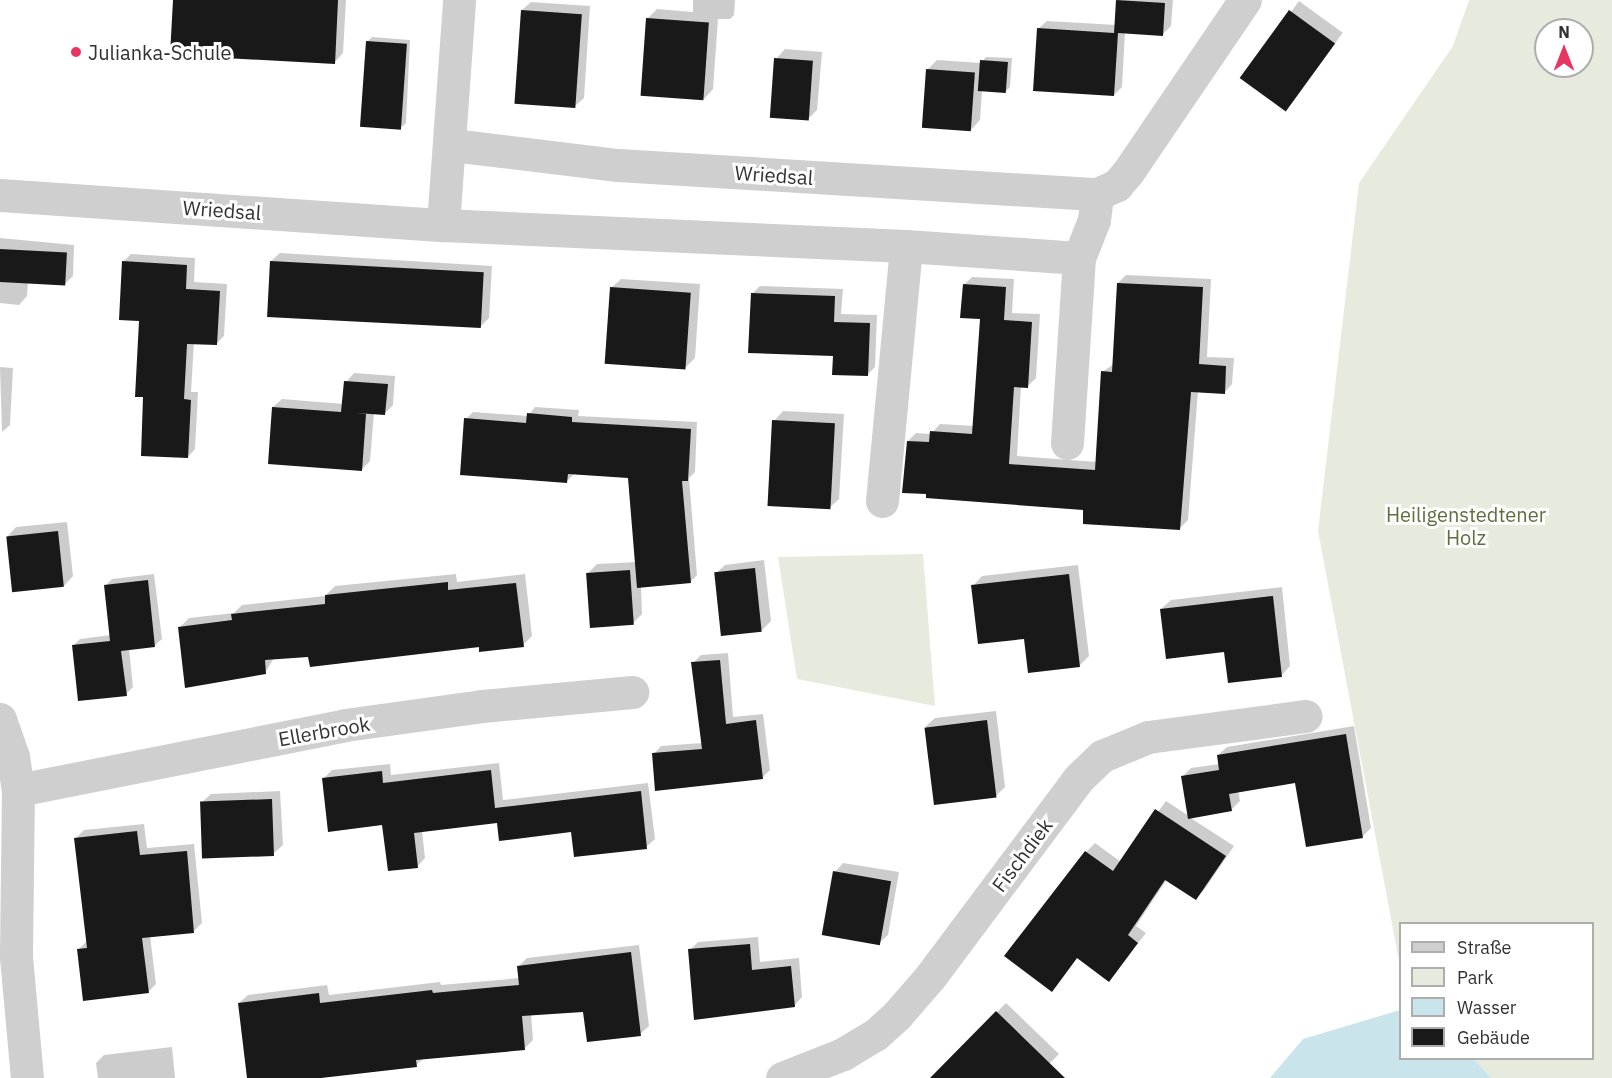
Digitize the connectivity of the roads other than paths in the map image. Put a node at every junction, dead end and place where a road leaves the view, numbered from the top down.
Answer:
1 (459, 0) edge
2 (1245, 0) edge
3 (452, 146) junction
4 (1097, 194) junction
5 (0, 195) edge
6 (443, 225) junction
7 (906, 246) junction
8 (1079, 258) junction
9 (1067, 442) dead end
10 (882, 501) dead end
11 (632, 692) dead end
12 (1306, 716) dead end
13 (0, 719) edge
14 (18, 790) junction
15 (27, 1078) edge
16 (782, 1078) edge

1 - 3 street
2 - 4 street
3 - 4 street, Wriedsal
3 - 6 street
4 - 8 street
5 - 6 street, Wriedsal
6 - 7 street, Wriedsal
7 - 8 street, Wriedsal
7 - 10 street
8 - 9 street
11 - 14 street, Ellerbrook
12 - 16 street, Fischdiek
13 - 14 street
14 - 15 street

